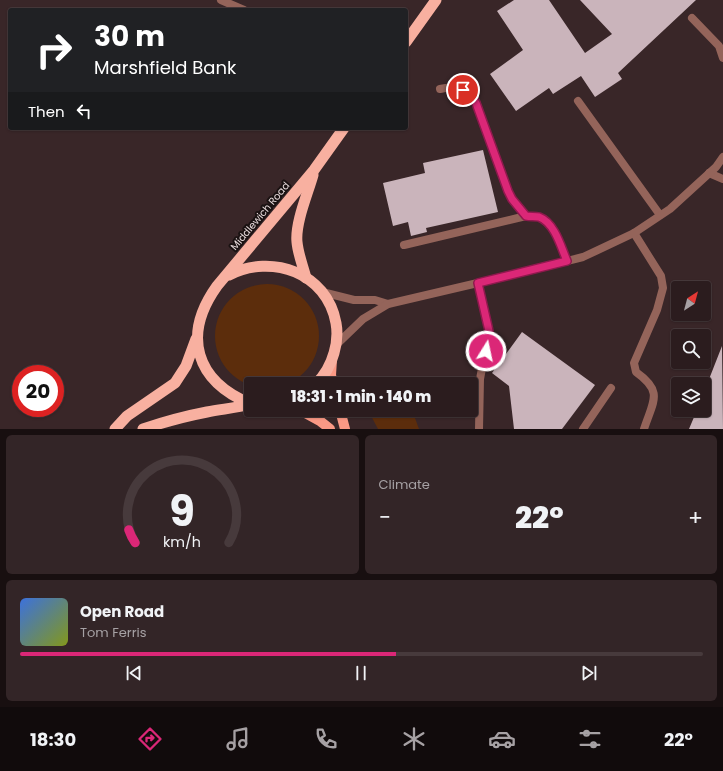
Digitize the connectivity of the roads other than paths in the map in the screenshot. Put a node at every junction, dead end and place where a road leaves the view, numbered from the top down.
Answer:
1 (221, 0) edge
2 (436, 0) edge
3 (239, 8) edge
4 (692, 18) dead end
5 (408, 39) edge
6 (723, 58) edge
7 (440, 89) dead end
8 (578, 101) dead end
9 (343, 130) edge
10 (723, 157) edge
11 (314, 170) junction
12 (709, 173) junction
13 (723, 179) edge
14 (660, 215) junction
15 (526, 216) junction
16 (634, 233) junction
17 (404, 245) dead end
18 (567, 261) junction
19 (225, 277) junction
20 (306, 278) junction
21 (478, 283) junction
22 (322, 292) junction
23 (388, 304) junction
24 (197, 337) junction
25 (337, 344) junction
26 (332, 360) junction
27 (322, 377) edge
28 (331, 377) edge
29 (611, 388) dead end
30 (244, 401) edge
31 (244, 406) edge
32 (313, 417) edge
33 (342, 417) edge
34 (115, 429) edge
35 (143, 429) edge
36 (330, 429) edge
37 (345, 429) edge
38 (479, 429) edge
39 (583, 429) edge
40 (644, 429) edge

1 - 3 street
2 - 5 highway
4 - 6 street
7 - 15 street
8 - 14 street
9 - 11 highway, Middlewich Road
10 - 12 street
11 - 19 highway, Middlewich Road
11 - 20 highway, Middlewich Road
12 - 13 street
12 - 14 street
14 - 16 street
15 - 17 street
15 - 18 street
16 - 18 street
16 - 40 street
18 - 21 street
19 - 20 highway
19 - 24 highway, Middlewich Road
20 - 22 highway
21 - 23 street
21 - 38 street
22 - 23 street
22 - 25 highway
23 - 25 street
24 - 30 highway
24 - 34 highway
25 - 26 highway
26 - 27 highway
26 - 28 main road
29 - 39 street
31 - 35 highway
32 - 36 main road
33 - 37 main road

